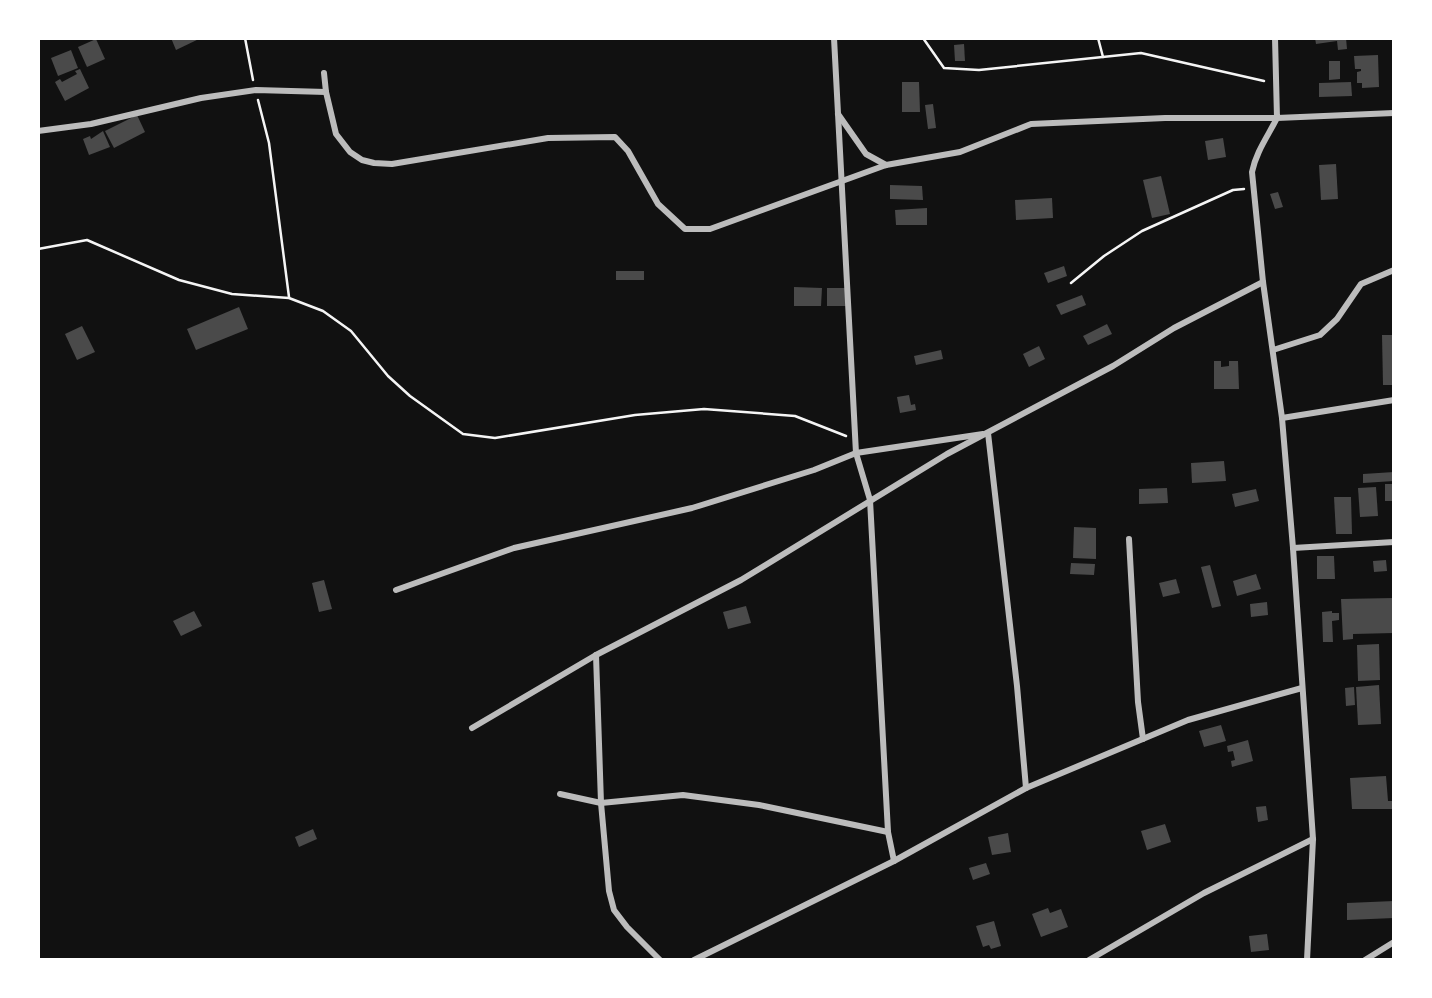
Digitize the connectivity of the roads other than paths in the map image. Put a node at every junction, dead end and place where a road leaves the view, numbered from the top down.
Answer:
1 (834, 38) edge
2 (1275, 38) edge
3 (324, 74) dead end
4 (326, 92) junction
5 (838, 113) junction
6 (1394, 113) edge
7 (1277, 118) junction
8 (38, 131) edge
9 (886, 165) junction
10 (843, 181) junction
11 (1394, 270) edge
12 (1262, 282) junction
13 (1273, 350) junction
14 (1394, 400) edge
15 (1282, 418) junction
16 (988, 433) junction
17 (856, 453) junction
18 (870, 500) junction
19 (1129, 539) dead end
20 (1394, 542) edge
21 (1293, 548) junction
22 (396, 590) dead end
23 (596, 655) junction
24 (1302, 688) junction
25 (472, 728) dead end
26 (1143, 738) junction
27 (1026, 788) junction
28 (560, 794) dead end
29 (601, 803) junction
30 (888, 832) junction
31 (1313, 839) junction
32 (894, 861) junction
33 (1394, 942) edge
34 (660, 960) edge
35 (694, 960) edge
36 (1089, 960) edge
37 (1307, 960) edge
38 (1365, 960) edge

1 - 5 street
2 - 7 street
3 - 4 street
4 - 8 street
4 - 10 street
5 - 9 street
5 - 10 street
6 - 7 street
7 - 9 street
7 - 12 street
9 - 10 street
10 - 17 street
11 - 13 street
12 - 13 street
12 - 16 street
13 - 15 street
14 - 15 street
15 - 21 street
16 - 17 street
16 - 18 street
16 - 27 street
17 - 18 street
17 - 22 street
18 - 23 street
18 - 30 street
19 - 26 street
20 - 21 street
21 - 24 street
23 - 25 street
23 - 29 street
24 - 26 street
24 - 31 street
26 - 27 street
27 - 32 street
28 - 29 street
29 - 30 street
29 - 34 street
30 - 32 street
31 - 36 street
31 - 37 street
32 - 35 street
33 - 38 street

